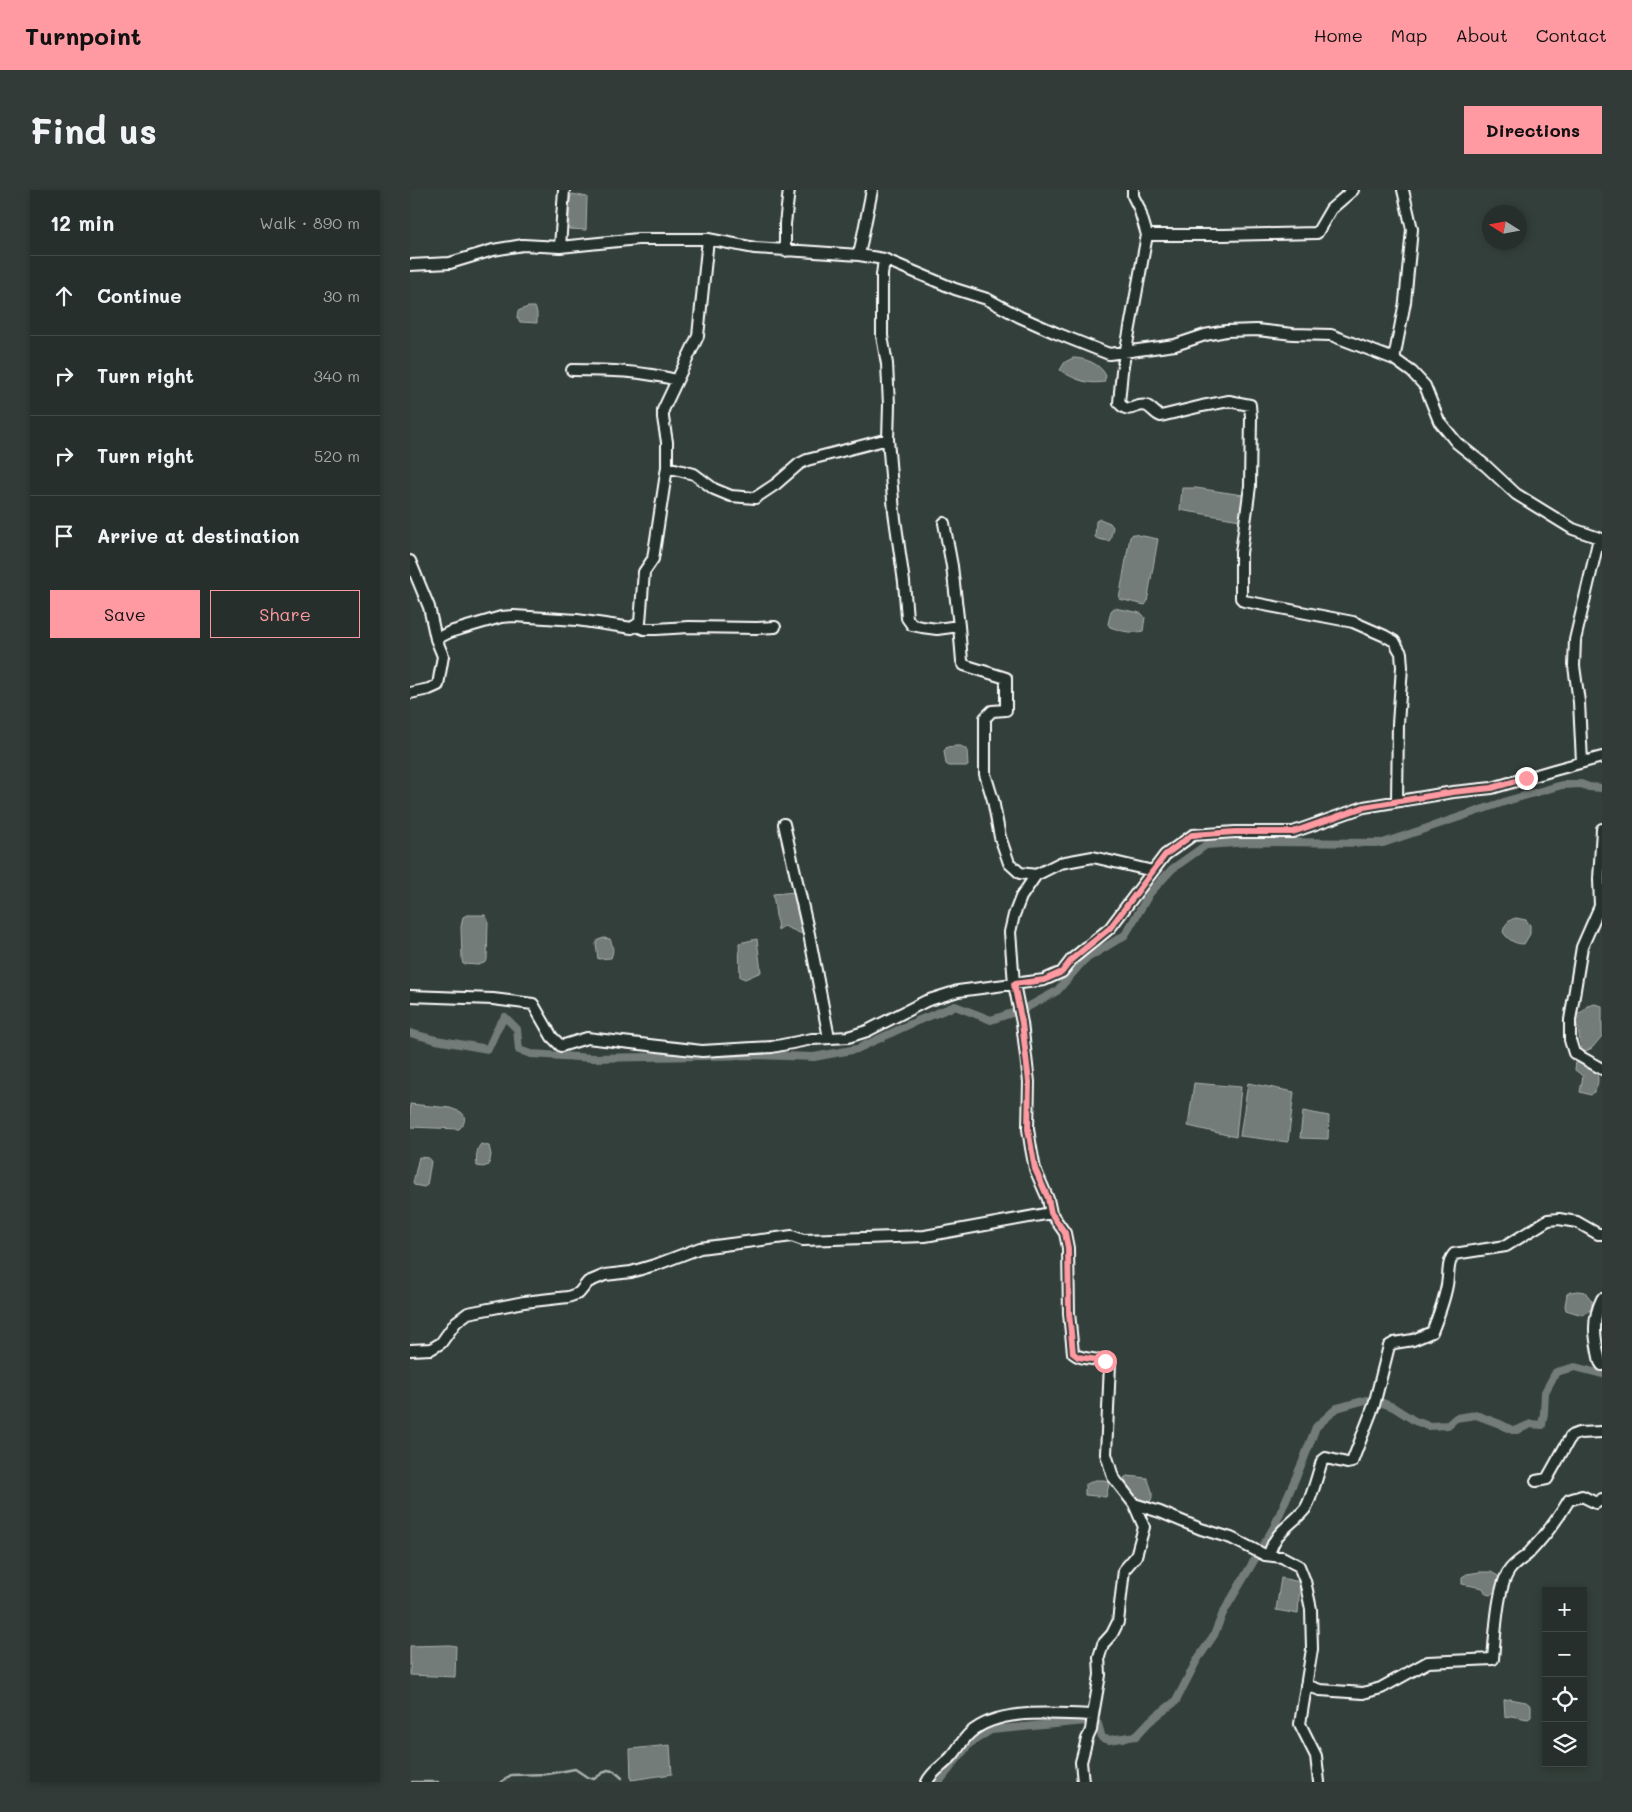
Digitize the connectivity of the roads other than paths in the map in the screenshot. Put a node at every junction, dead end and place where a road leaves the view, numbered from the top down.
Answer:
1 (564, 190) edge
2 (789, 190) edge
3 (872, 190) edge
4 (1133, 190) edge
5 (1353, 190) edge
6 (1403, 190) edge
7 (1147, 235) junction
8 (708, 239) junction
9 (560, 247) junction
10 (785, 250) junction
11 (859, 255) junction
12 (884, 260) junction
13 (410, 265) edge
14 (1126, 352) junction
15 (1394, 359) junction
16 (572, 370) dead end
17 (677, 380) junction
18 (888, 439) junction
19 (667, 468) junction
20 (944, 523) dead end
21 (1600, 538) edge
22 (410, 561) edge
23 (637, 626) junction
24 (775, 626) dead end
25 (958, 626) junction
26 (436, 639) junction
27 (410, 693) edge
28 (1602, 757) edge
29 (1582, 762) junction
30 (1397, 802) junction
31 (784, 824) dead end
32 (1602, 829) edge
33 (1153, 871) junction
34 (1036, 875) junction
35 (1014, 984) junction
36 (410, 996) edge
37 (829, 1038) junction
38 (1602, 1069) edge
39 (1051, 1213) junction
40 (1602, 1234) edge
41 (1602, 1299) edge
42 (1599, 1344) edge
43 (410, 1350) edge
44 (1602, 1365) edge
45 (1602, 1432) edge
46 (1536, 1480) dead end
47 (1602, 1499) edge
48 (1134, 1504) junction
49 (1269, 1554) junction
50 (1306, 1685) junction
51 (1093, 1715) junction
52 (927, 1782) edge
53 (1083, 1782) edge
54 (1319, 1782) edge

1 - 9 street
2 - 10 street
3 - 11 street
4 - 7 street
5 - 7 street
6 - 15 street
7 - 14 street
8 - 9 street
8 - 10 street
8 - 17 street
9 - 13 street
10 - 11 street
11 - 12 street
12 - 14 street
12 - 18 street
14 - 15 street
14 - 30 street
15 - 21 street
16 - 17 street
17 - 19 street
18 - 19 street
18 - 25 street
19 - 23 street
20 - 25 street
21 - 29 street
22 - 26 street
23 - 24 street
23 - 26 street
25 - 34 street
26 - 27 street
28 - 29 street
29 - 30 street
30 - 33 street
31 - 37 street
32 - 38 street
33 - 34 street
33 - 35 street
34 - 35 street
35 - 37 street
35 - 39 street
36 - 37 street
39 - 43 street
39 - 48 street
40 - 49 street
41 - 42 street
42 - 44 street
45 - 46 street
47 - 50 street
48 - 49 street
48 - 51 street
49 - 50 street
50 - 54 street
51 - 52 street
51 - 53 street

